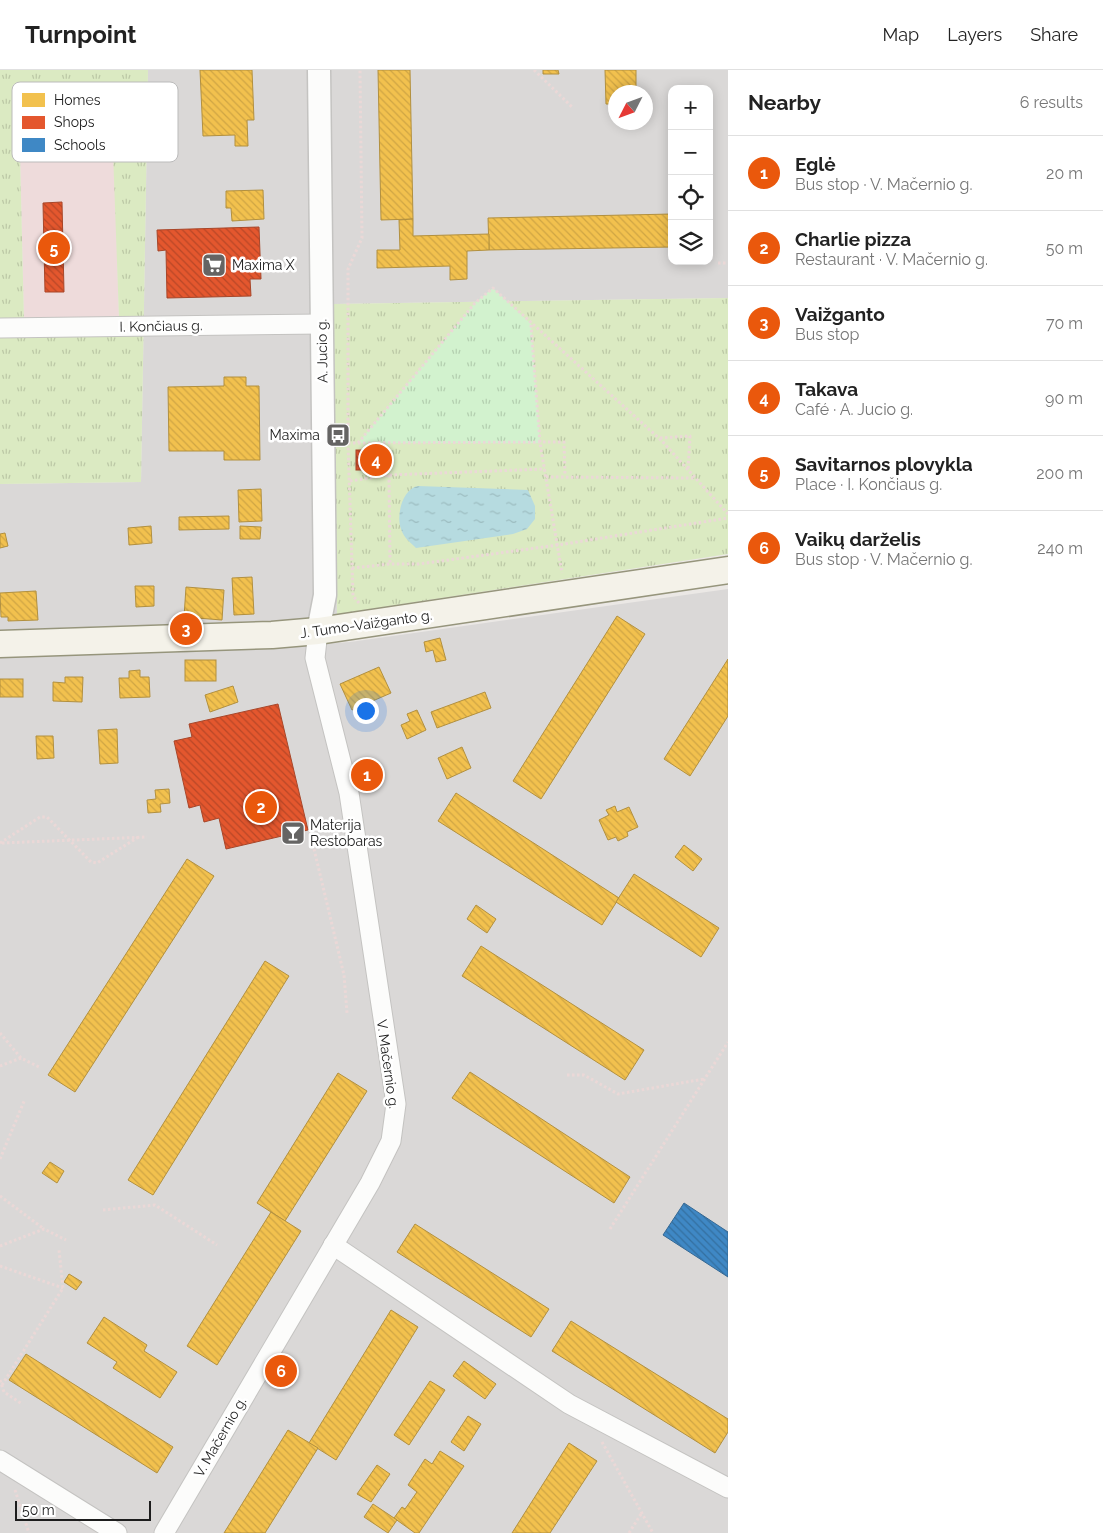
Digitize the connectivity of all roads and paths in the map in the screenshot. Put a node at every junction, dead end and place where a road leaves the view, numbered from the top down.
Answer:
1 (319, 70) edge
2 (360, 70) edge
3 (534, 70) edge
4 (572, 107) dead end
5 (718, 263) dead end
6 (728, 263) edge
7 (322, 324) junction
8 (531, 324) junction
9 (0, 328) edge
10 (659, 438) junction
11 (348, 443) junction
12 (358, 443) junction
13 (540, 443) junction
14 (545, 470) junction
15 (688, 470) junction
16 (389, 475) junction
17 (566, 476) junction
18 (546, 477) junction
19 (695, 478) junction
20 (350, 481) junction
21 (728, 514) edge
22 (728, 518) edge
23 (558, 545) junction
24 (390, 564) junction
25 (352, 568) junction
26 (728, 570) edge
27 (572, 571) dead end
28 (562, 573) junction
29 (552, 574) dead end
30 (360, 604) dead end
31 (318, 631) junction
32 (0, 644) edge
33 (140, 836) junction
34 (147, 836) dead end
35 (70, 840) junction
36 (0, 843) edge
37 (314, 849) dead end
38 (347, 1013) dead end
39 (0, 1033) edge
40 (728, 1042) edge
41 (20, 1058) junction
42 (0, 1066) edge
43 (39, 1068) dead end
44 (567, 1075) dead end
45 (705, 1079) junction
46 (25, 1099) dead end
47 (0, 1159) edge
48 (0, 1196) edge
49 (103, 1210) dead end
50 (44, 1229) junction
51 (610, 1229) dead end
52 (66, 1240) dead end
53 (217, 1245) dead end
54 (333, 1245) junction
55 (0, 1246) edge
56 (59, 1250) dead end
57 (0, 1266) edge
58 (63, 1288) junction
59 (0, 1380) edge
60 (2, 1385) junction
61 (22, 1404) dead end
62 (585, 1412) junction
63 (3, 1462) edge
64 (728, 1488) edge
65 (641, 1513) junction
66 (28, 1533) edge
67 (117, 1533) edge
68 (164, 1533) edge
69 (629, 1533) edge
70 (653, 1533) edge

1 - 7 street, A. Jucio g.
2 - 11 path
3 - 4 path
5 - 6 path
7 - 9 street, I. Končiaus g.
7 - 31 street, A. Jucio g.
8 - 10 path
8 - 12 path
8 - 13 path
10 - 15 path
10 - 15 path
11 - 12 path
11 - 20 path
12 - 13 path
13 - 14 path
13 - 17 path
14 - 16 path
14 - 18 path
15 - 19 path
16 - 20 path
16 - 24 path
17 - 18 path
17 - 19 path
18 - 23 path
19 - 21 path
20 - 25 path
22 - 23 path
23 - 24 path
23 - 28 path
24 - 25 path
25 - 30 path
26 - 31 main road, J. Tumo-Vaižganto g.
27 - 28 path
28 - 29 path
31 - 32 main road, J. Tumo-Vaižganto g.
31 - 54 street, V. Mačernio g.
33 - 34 path
33 - 35 path
33 - 35 path
35 - 36 path
35 - 36 path
37 - 38 path
39 - 41 path
40 - 45 path
41 - 42 path
41 - 43 path
44 - 45 path
45 - 51 path
46 - 47 path
48 - 50 path
49 - 53 path
50 - 52 path
50 - 55 path
54 - 62 street
54 - 68 street, V. Mačernio g.
56 - 58 path
57 - 58 path
58 - 60 path
59 - 60 path
60 - 61 path
62 - 64 street
62 - 65 path
63 - 66 path
63 - 67 street
65 - 69 path
65 - 70 path

